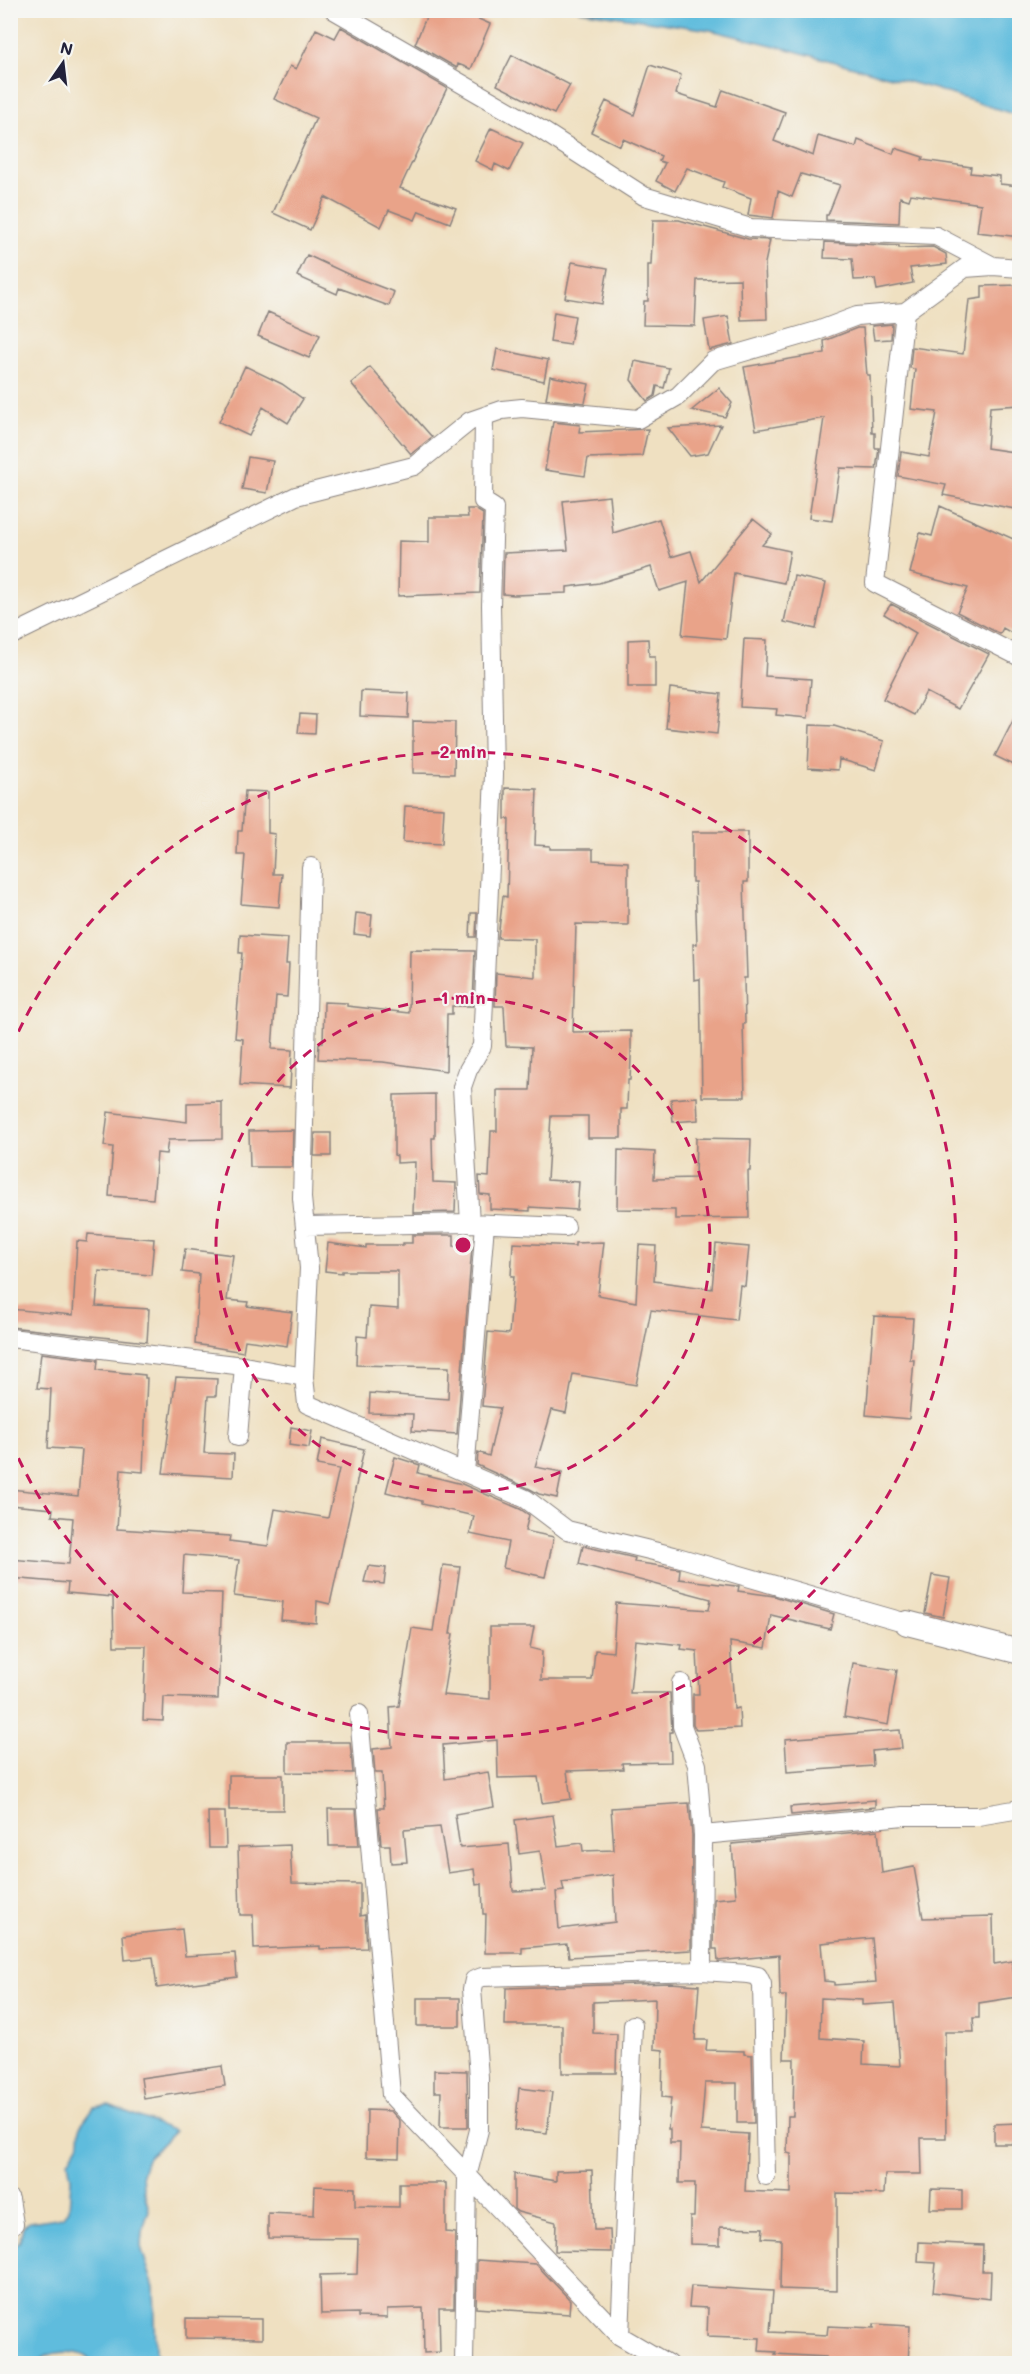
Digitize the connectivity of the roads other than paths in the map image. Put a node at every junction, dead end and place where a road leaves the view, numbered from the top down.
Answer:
1 (334, 10) edge
2 (993, 266) junction
3 (1020, 268) edge
4 (905, 312) junction
5 (484, 416) junction
6 (10, 636) edge
7 (1020, 657) edge
8 (311, 867) dead end
9 (478, 1224) junction
10 (305, 1226) junction
11 (566, 1227) dead end
12 (10, 1338) edge
13 (244, 1366) junction
14 (304, 1377) junction
15 (238, 1437) dead end
16 (465, 1473) junction
17 (907, 1623) joint
18 (1020, 1652) edge
19 (681, 1683) dead end
20 (359, 1714) dead end
21 (1020, 1809) edge
22 (703, 1835) junction
23 (702, 1971) junction
24 (633, 2025) dead end
25 (766, 2176) dead end
26 (467, 2177) junction
27 (10, 2199) edge
28 (14, 2224) dead end
29 (620, 2336) junction
30 (464, 2364) edge
31 (668, 2364) edge

1 - 2 street
2 - 3 street
2 - 4 street
4 - 5 street
4 - 7 street
5 - 6 street
5 - 9 street
8 - 10 street
9 - 10 street
9 - 11 street
9 - 16 street
10 - 14 street
12 - 13 street
13 - 14 street
13 - 15 street
14 - 16 street
16 - 17 street
17 - 18 street
19 - 22 street
20 - 26 street
21 - 22 street
22 - 23 street
23 - 25 street
23 - 26 street
24 - 29 street
26 - 29 street
26 - 30 street
27 - 28 street
29 - 31 street

